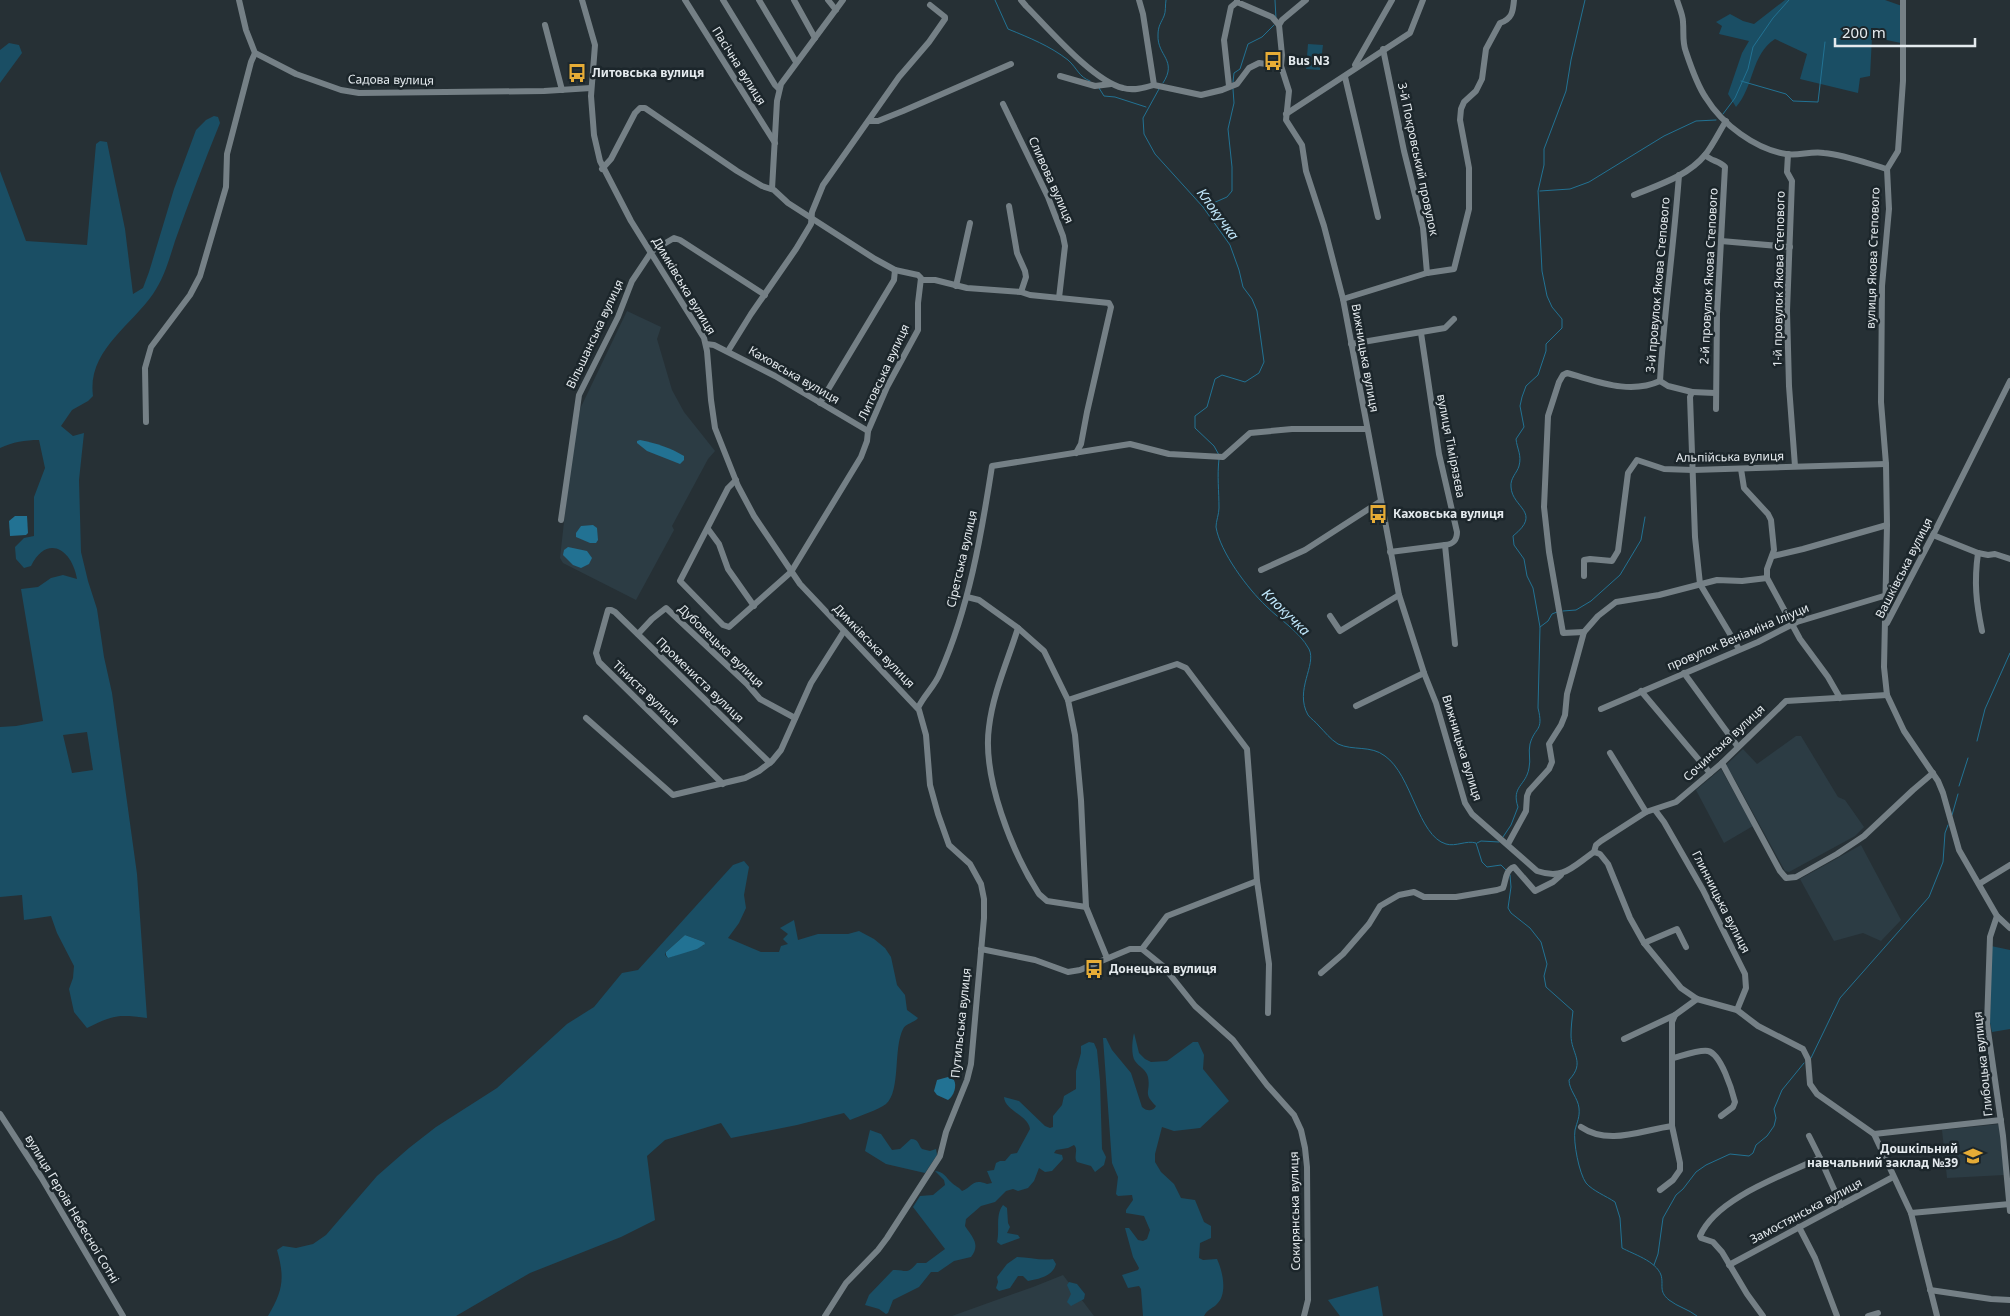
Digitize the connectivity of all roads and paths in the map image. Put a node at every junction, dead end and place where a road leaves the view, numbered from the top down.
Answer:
1 (239, 0) edge
2 (582, 0) edge
3 (685, 0) edge
4 (723, 0) edge
5 (759, 0) edge
6 (794, 0) edge
7 (828, 0) edge
8 (843, 0) edge
9 (1022, 0) edge
10 (1139, 0) edge
11 (1306, 0) edge
12 (1392, 0) edge
13 (1423, 0) edge
14 (1677, 0) edge
15 (1904, 0) edge
16 (1237, 1) edge
17 (1512, 1) edge
18 (930, 5) dead end
19 (836, 10) junction
20 (1276, 21) junction
21 (545, 26) dead end
22 (815, 38) junction
23 (1384, 49) junction
24 (255, 54) junction
25 (796, 62) junction
26 (1012, 64) dead end
27 (1281, 66) junction
28 (1356, 67) junction
29 (1060, 76) dead end
30 (1345, 76) junction
31 (1111, 84) junction
32 (1232, 85) junction
33 (1159, 87) junction
34 (591, 88) junction
35 (779, 89) junction
36 (562, 90) junction
37 (1003, 104) dead end
38 (1286, 114) junction
39 (869, 121) junction
40 (1726, 121) junction
41 (775, 143) junction
42 (1788, 154) junction
43 (1705, 155) junction
44 (602, 169) junction
45 (1887, 169) junction
46 (1679, 175) junction
47 (772, 189) junction
48 (1634, 195) dead end
49 (1009, 206) dead end
50 (1378, 217) dead end
51 (812, 218) junction
52 (970, 223) dead end
53 (1721, 241) junction
54 (1790, 247) junction
55 (650, 253) junction
56 (895, 270) junction
57 (1427, 273) junction
58 (922, 280) junction
59 (956, 286) junction
60 (1021, 292) junction
61 (765, 295) junction
62 (1059, 298) junction
63 (1343, 299) junction
64 (1454, 319) dead end
65 (1421, 333) junction
66 (706, 344) junction
67 (1351, 344) junction
68 (728, 352) junction
69 (1660, 381) junction
70 (2010, 381) edge
71 (2008, 391) edge
72 (1692, 392) junction
73 (1715, 393) junction
74 (820, 403) junction
75 (1716, 409) dead end
76 (146, 422) dead end
77 (1367, 429) junction
78 (868, 431) junction
79 (1076, 453) junction
80 (1886, 464) junction
81 (1795, 466) junction
82 (1741, 468) junction
83 (1693, 470) junction
84 (736, 480) junction
85 (1381, 501) junction
86 (561, 520) dead end
87 (1887, 524) junction
88 (708, 529) junction
89 (1934, 535) junction
90 (1444, 545) junction
91 (1390, 552) junction
92 (1978, 553) junction
93 (1773, 556) junction
94 (2010, 559) edge
95 (1261, 570) dead end
96 (791, 572) junction
97 (1584, 576) dead end
98 (1767, 578) junction
99 (1700, 584) junction
100 (1399, 595) junction
101 (1886, 595) junction
102 (967, 597) junction
103 (754, 606) junction
104 (615, 612) joint
105 (1330, 616) dead end
106 (1793, 625) junction
107 (1886, 625) junction
108 (1018, 628) junction
109 (844, 631) junction
110 (1982, 631) dead end
111 (1584, 632) junction
112 (638, 634) junction
113 (1456, 644) dead end
114 (1739, 649) junction
115 (1424, 673) junction
116 (1684, 673) junction
117 (1641, 691) junction
118 (1887, 695) junction
119 (1840, 698) junction
120 (1068, 700) junction
121 (1356, 706) dead end
122 (918, 708) junction
123 (1600, 709) dead end
124 (586, 718) dead end
125 (795, 718) junction
126 (1738, 747) junction
127 (1610, 753) dead end
128 (770, 763) junction
129 (1722, 763) junction
130 (1710, 773) junction
131 (1934, 774) junction
132 (723, 784) junction
133 (1655, 810) junction
134 (1646, 812) junction
135 (1506, 843) junction
136 (1594, 852) junction
137 (2010, 865) edge
138 (1564, 872) junction
139 (1257, 881) junction
140 (1979, 884) junction
141 (1086, 907) junction
142 (1997, 916) junction
143 (2010, 928) edge
144 (1644, 943) junction
145 (1686, 947) dead end
146 (981, 949) junction
147 (1142, 949) junction
148 (1107, 958) junction
149 (1321, 973) dead end
150 (1697, 999) junction
151 (1737, 1010) junction
152 (1268, 1013) dead end
153 (1675, 1015) junction
154 (1624, 1039) dead end
155 (1673, 1058) junction
156 (0, 1114) edge
157 (1721, 1116) dead end
158 (2000, 1120) junction
159 (1672, 1126) junction
160 (1581, 1127) dead end
161 (1874, 1134) junction
162 (1809, 1136) dead end
163 (2007, 1136) edge
164 (1820, 1158) junction
165 (1893, 1177) junction
166 (1660, 1190) dead end
167 (2010, 1204) edge
168 (1841, 1205) junction
169 (2010, 1210) edge
170 (1912, 1214) junction
171 (1799, 1227) junction
172 (1729, 1265) junction
173 (1930, 1290) junction
174 (2010, 1300) edge
175 (1878, 1313) dead end
176 (124, 1316) edge
177 (826, 1316) edge
178 (1304, 1316) edge
179 (1763, 1316) edge
180 (1837, 1316) edge
181 (1868, 1316) edge
182 (1937, 1316) edge

1 - 24 street
2 - 34 street, Димківська вулиця
3 - 41 street, Пасічна вулиця
4 - 35 street
5 - 25 street
6 - 22 street
7 - 19 street
8 - 19 street
9 - 31 street
10 - 33 street
11 - 20 street
12 - 28 street
13 - 23 street
14 - 40 street
15 - 45 street
16 - 20 street
16 - 32 street
17 - 57 street
18 - 39 street
19 - 22 street
20 - 27 street, Вижницька вулиця
21 - 36 street
22 - 25 street
23 - 28 street
23 - 57 street, 3-й Покровський провулок
24 - 36 street, Садова вулиця
24 - 76 street
25 - 35 street
26 - 39 street
27 - 32 street
27 - 38 street, Вижницька вулиця
28 - 30 street
29 - 31 street
30 - 38 street
30 - 50 street
31 - 33 street
32 - 33 street
34 - 36 street, Садова вулиця
34 - 44 street, Димківська вулиця
35 - 41 street
37 - 62 street, Сливова вулиця
38 - 63 street, Вижницька вулиця
39 - 51 street
40 - 42 street
40 - 43 street
41 - 47 street
42 - 45 street
42 - 54 street, 1-й провулок Якова Степового
43 - 46 street
43 - 53 street, 2-й провулок Якова Степового
44 - 47 street
44 - 55 street, Димківська вулиця
45 - 80 street, вулиця Якова Степового
46 - 48 street
46 - 69 street, 3-й провулок Якова Степового
47 - 51 street
49 - 60 street
51 - 56 street
51 - 61 street
52 - 59 street
53 - 54 street
53 - 73 street, 2-й провулок Якова Степового
54 - 81 street, 1-й провулок Якова Степового
55 - 61 street
55 - 66 street, Димківська вулиця
55 - 86 street, Вільшанська вулиця
56 - 58 street
56 - 74 street
57 - 63 street
58 - 59 street
58 - 78 street, Литовська вулиця
59 - 60 street
60 - 62 street
61 - 68 street
62 - 79 street
63 - 67 street, Вижницька вулиця
64 - 65 street
65 - 67 street
65 - 90 street, вулиця Тімірязєва
66 - 68 street, Каховська вулиця
66 - 84 street, Димківська вулиця
67 - 77 street, Вижницька вулиця
68 - 74 street, Каховська вулиця
69 - 72 street, 3-й провулок Якова Степового
69 - 111 street
70 - 71 street, Вашківська вулиця
71 - 89 street, Вашківська вулиця
72 - 73 street, 3-й провулок Якова Степового
72 - 83 street
73 - 75 street, 2-й провулок Якова Степового
74 - 78 street, Каховська вулиця
77 - 79 street
77 - 85 street, Вижницька вулиця
78 - 96 street, Литовська вулиця
79 - 102 street, Сіретська вулиця
80 - 81 street, Альпійська вулиця
80 - 87 street, вулиця Якова Степового
81 - 82 street, Альпійська вулиця
82 - 83 street, Альпійська вулиця
82 - 93 street
83 - 97 street, Альпійська вулиця
83 - 99 street
84 - 88 street
84 - 96 street, Димківська вулиця
85 - 91 street, Вижницька вулиця
85 - 95 street
87 - 93 street
87 - 101 street, вулиця Якова Степового
88 - 103 street
88 - 103 street, Литовська вулиця
89 - 92 street
89 - 107 street, Вашківська вулиця
90 - 91 street
90 - 113 street
91 - 100 street, Вижницька вулиця
92 - 94 street
92 - 110 street
93 - 98 street
96 - 103 street, Литовська вулиця
96 - 109 street, Димківська вулиця
98 - 99 street
98 - 106 street
99 - 111 street
99 - 114 street
100 - 105 street
100 - 115 street, Вижницька вулиця
101 - 106 street, провулок Веніаміна Іліуци
101 - 107 street, вулиця Якова Степового
102 - 108 street
102 - 122 street, Сіретська вулиця
104 - 112 street, Промениста вулиця
104 - 132 street, Тіниста вулиця
106 - 114 street, провулок Веніаміна Іліуци
106 - 119 street
107 - 118 street, Вашківська вулиця
108 - 120 street
108 - 141 street
109 - 122 street, Димківська вулиця
109 - 125 street
111 - 135 street
112 - 125 street, Дубовецька вулиця
112 - 128 street, Промениста вулиця
114 - 116 street, провулок Веніаміна Іліуци
115 - 121 street
115 - 135 street, Вижницька вулиця
116 - 117 street, провулок Веніаміна Іліуци
116 - 126 street
117 - 123 street, провулок Веніаміна Іліуци
117 - 130 street
118 - 119 street, Сочинська вулиця
118 - 131 street, Вашківська вулиця
119 - 126 street, Сочинська вулиця
120 - 139 street
120 - 141 street
122 - 146 street, Путильська вулиця
124 - 132 street
125 - 128 street
126 - 129 street, Сочинська вулиця
127 - 134 street
128 - 132 street
129 - 130 street, Сочинська вулиця
129 - 131 street
130 - 133 street, Сочинська вулиця
131 - 140 street, Вашківська вулиця
133 - 134 street, Сочинська вулиця
133 - 151 street, Глинницька вулиця
134 - 136 street, Сочинська вулиця
135 - 138 street, Вижницька вулиця
136 - 138 street
136 - 144 street
137 - 140 street
138 - 149 street
139 - 147 street
139 - 152 street
140 - 142 street, Вашківська вулиця
141 - 148 street
142 - 143 street, Вашківська вулиця
142 - 158 street, Глибоцька вулиця
144 - 145 street
144 - 150 street
146 - 148 street
146 - 177 street, Путильська вулиця
147 - 148 street
147 - 178 street, Сокирянська вулиця
150 - 151 street
150 - 153 street
151 - 161 street
153 - 154 street
153 - 155 street
155 - 157 street
155 - 159 street
156 - 176 street, вулиця Героїв Небесної Сотні
158 - 161 street
158 - 163 street, Глибоцька вулиця
159 - 160 street
159 - 166 street
161 - 165 street
162 - 164 street
163 - 167 street, Глибоцька вулиця
164 - 168 street
164 - 172 street
165 - 168 street, Замостянська вулиця
165 - 170 street
167 - 169 street, Глибоцька вулиця
167 - 170 street
168 - 171 street, Замостянська вулиця
170 - 173 street
171 - 172 street, Замостянська вулиця
171 - 180 street
172 - 179 street
173 - 174 street
173 - 182 street
175 - 181 street

